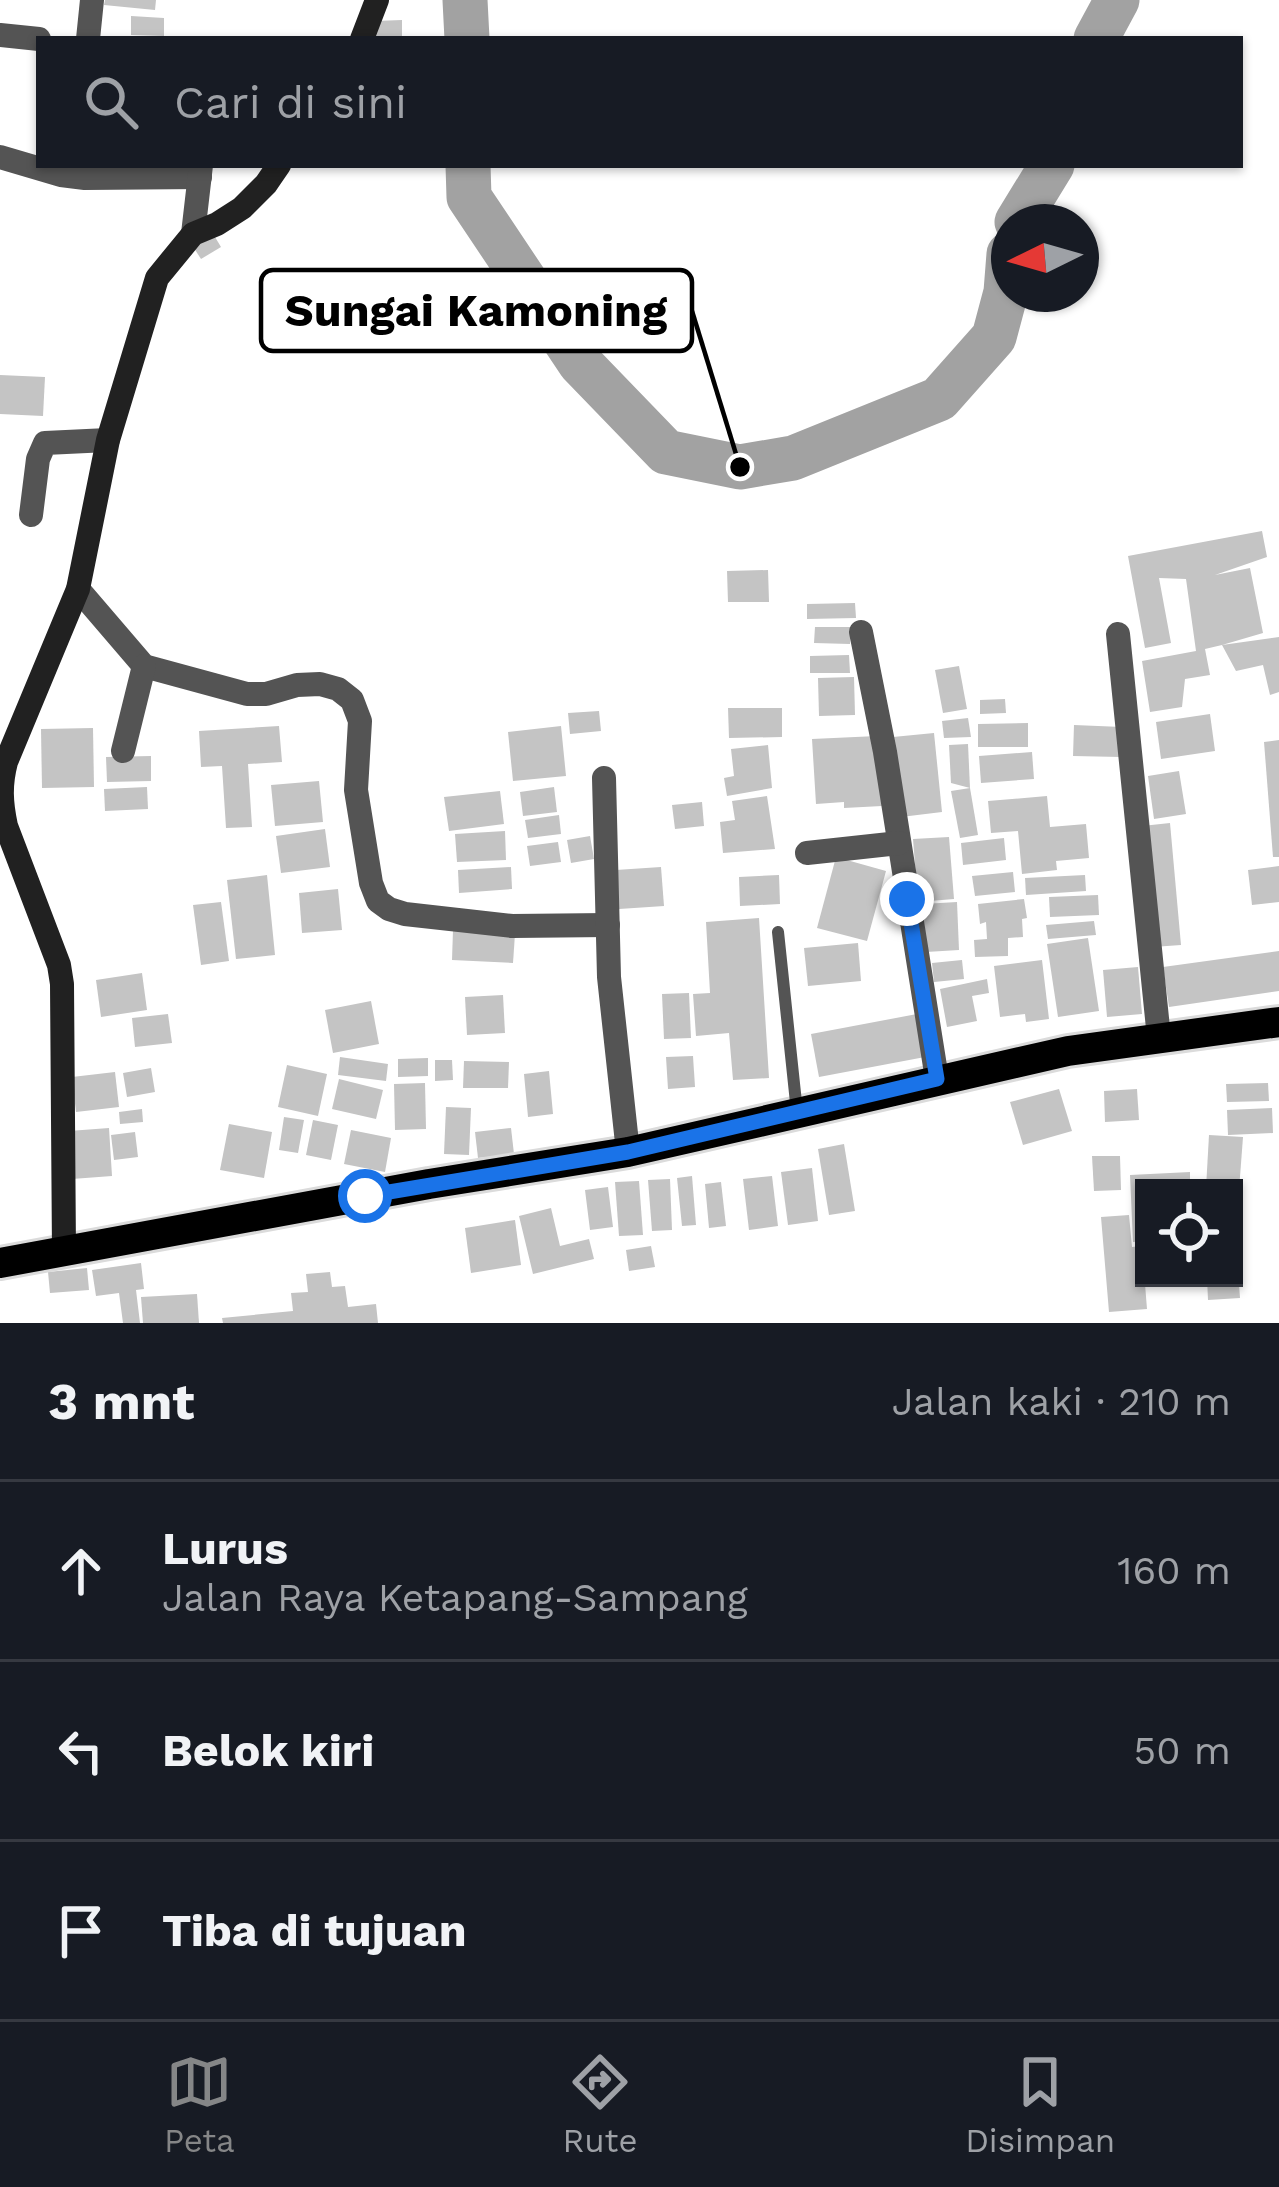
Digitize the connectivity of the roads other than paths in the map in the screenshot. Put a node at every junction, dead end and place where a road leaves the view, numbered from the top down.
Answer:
1 (92, 0) edge
2 (377, 0) edge
3 (0, 35) edge
4 (88, 36) edge
5 (363, 36) edge
6 (36, 39) edge
7 (0, 158) edge
8 (277, 168) edge
9 (200, 171) edge
10 (193, 234) junction
11 (108, 440) junction
12 (31, 515) dead end
13 (79, 589) junction
14 (862, 632) dead end
15 (1118, 634) dead end
16 (144, 666) junction
17 (123, 752) dead end
18 (604, 778) dead end
19 (899, 843) junction
20 (807, 853) dead end
21 (608, 925) junction
22 (778, 932) dead end
23 (1279, 1022) edge
24 (1159, 1038) junction
25 (937, 1079) junction
26 (797, 1113) junction
27 (628, 1152) junction
28 (64, 1252) junction
29 (0, 1263) edge

1 - 4 street
2 - 5 street
3 - 6 street
7 - 9 street
8 - 10 street
9 - 10 street
10 - 11 street
11 - 12 street
11 - 13 street
13 - 16 street
13 - 28 street
14 - 19 street
15 - 24 street
16 - 17 street
16 - 21 street
18 - 21 street
19 - 20 street
19 - 25 street
21 - 27 street
22 - 26 lane
23 - 24 main road
24 - 25 main road
25 - 26 main road
26 - 27 main road
27 - 28 main road
28 - 29 main road

